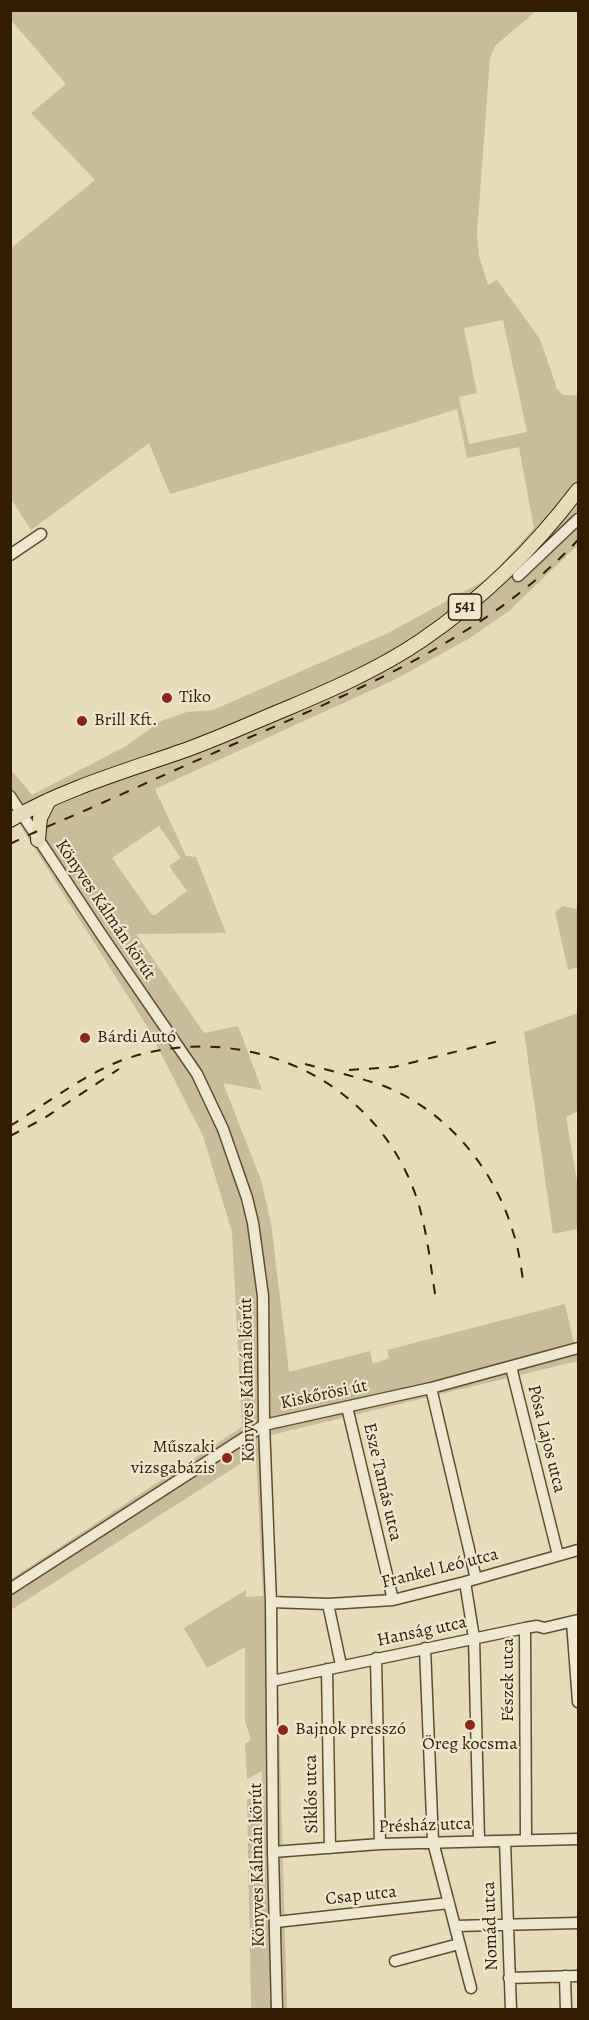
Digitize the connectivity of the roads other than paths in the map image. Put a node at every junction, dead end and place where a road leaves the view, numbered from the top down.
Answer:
1 (579, 490) edge
2 (579, 519) edge
3 (41, 534) dead end
4 (10, 555) edge
5 (518, 576) dead end
6 (10, 796) edge
7 (49, 800) junction
8 (16, 817) edge
9 (38, 840) junction
10 (579, 1348) edge
11 (511, 1366) junction
12 (431, 1388) junction
13 (347, 1407) junction
14 (264, 1425) junction
15 (579, 1550) edge
16 (558, 1555) junction
17 (471, 1581) junction
18 (10, 1589) edge
19 (393, 1600) junction
20 (271, 1602) junction
21 (328, 1604) junction
22 (576, 1621) edge
23 (525, 1628) junction
24 (474, 1638) junction
25 (425, 1648) junction
26 (376, 1658) junction
27 (341, 1665) junction
28 (327, 1669) junction
29 (272, 1681) junction
30 (579, 1702) edge
31 (579, 1839) edge
32 (479, 1840) junction
33 (505, 1840) junction
34 (526, 1840) junction
35 (433, 1842) junction
36 (380, 1844) junction
37 (330, 1848) junction
38 (273, 1852) junction
39 (449, 1903) junction
40 (276, 1922) junction
41 (579, 1923) edge
42 (507, 1925) junction
43 (455, 1926) junction
44 (459, 1944) junction
45 (395, 1961) dead end
46 (565, 1976) junction
47 (579, 1976) edge
48 (509, 1978) junction
49 (471, 1988) dead end
50 (278, 2010) edge
51 (511, 2010) edge
52 (566, 2010) edge

1 - 7 main road, 541
2 - 5 street
3 - 4 street
6 - 8 street, Könyves Kálmán körút
7 - 8 main road, 541
7 - 9 main road
8 - 9 street, Könyves Kálmán körút
9 - 14 street, Könyves Kálmán körút
10 - 11 street, Kiskőrösi út
11 - 12 street, Kiskőrösi út
11 - 16 street, Pósa Lajos utca
12 - 13 street, Kiskőrösi út
12 - 17 street
13 - 14 street, Kiskőrösi út
13 - 19 street, Esze Tamás utca
14 - 18 street, Kiskőrösi út
14 - 20 street, Könyves Kálmán körút
15 - 16 street, Frankel Leó utca
16 - 17 street, Frankel Leó utca
17 - 19 street, Frankel Leó utca
17 - 24 street
19 - 21 street, Frankel Leó utca
20 - 21 street, Frankel Leó utca
20 - 29 street, Könyves Kálmán körút
21 - 27 street
22 - 23 street, Hanság utca
22 - 30 street
23 - 24 street, Hanság utca
23 - 34 street, Fészek utca
24 - 25 street, Hanság utca
24 - 32 street
25 - 26 street, Hanság utca
25 - 35 street
26 - 27 street, Hanság utca
26 - 36 street
27 - 28 street, Hanság utca
28 - 29 street, Hanság utca
28 - 37 street, Siklós utca
29 - 38 street, Könyves Kálmán körút
31 - 34 street, Présház utca
32 - 33 street, Présház utca
32 - 35 street, Présház utca
33 - 34 street, Présház utca
33 - 42 street, Nomád utca
35 - 36 street, Présház utca
35 - 39 street
36 - 37 street, Présház utca
37 - 38 street, Présház utca
38 - 40 street, Könyves Kálmán körút
39 - 40 street, Csap utca
39 - 43 street
40 - 50 street, Könyves Kálmán körút
41 - 42 street
42 - 43 street
42 - 48 street, Nomád utca
43 - 44 street
44 - 45 street
44 - 49 street
46 - 47 street
46 - 48 street
46 - 52 street
48 - 51 street, Nomád utca

